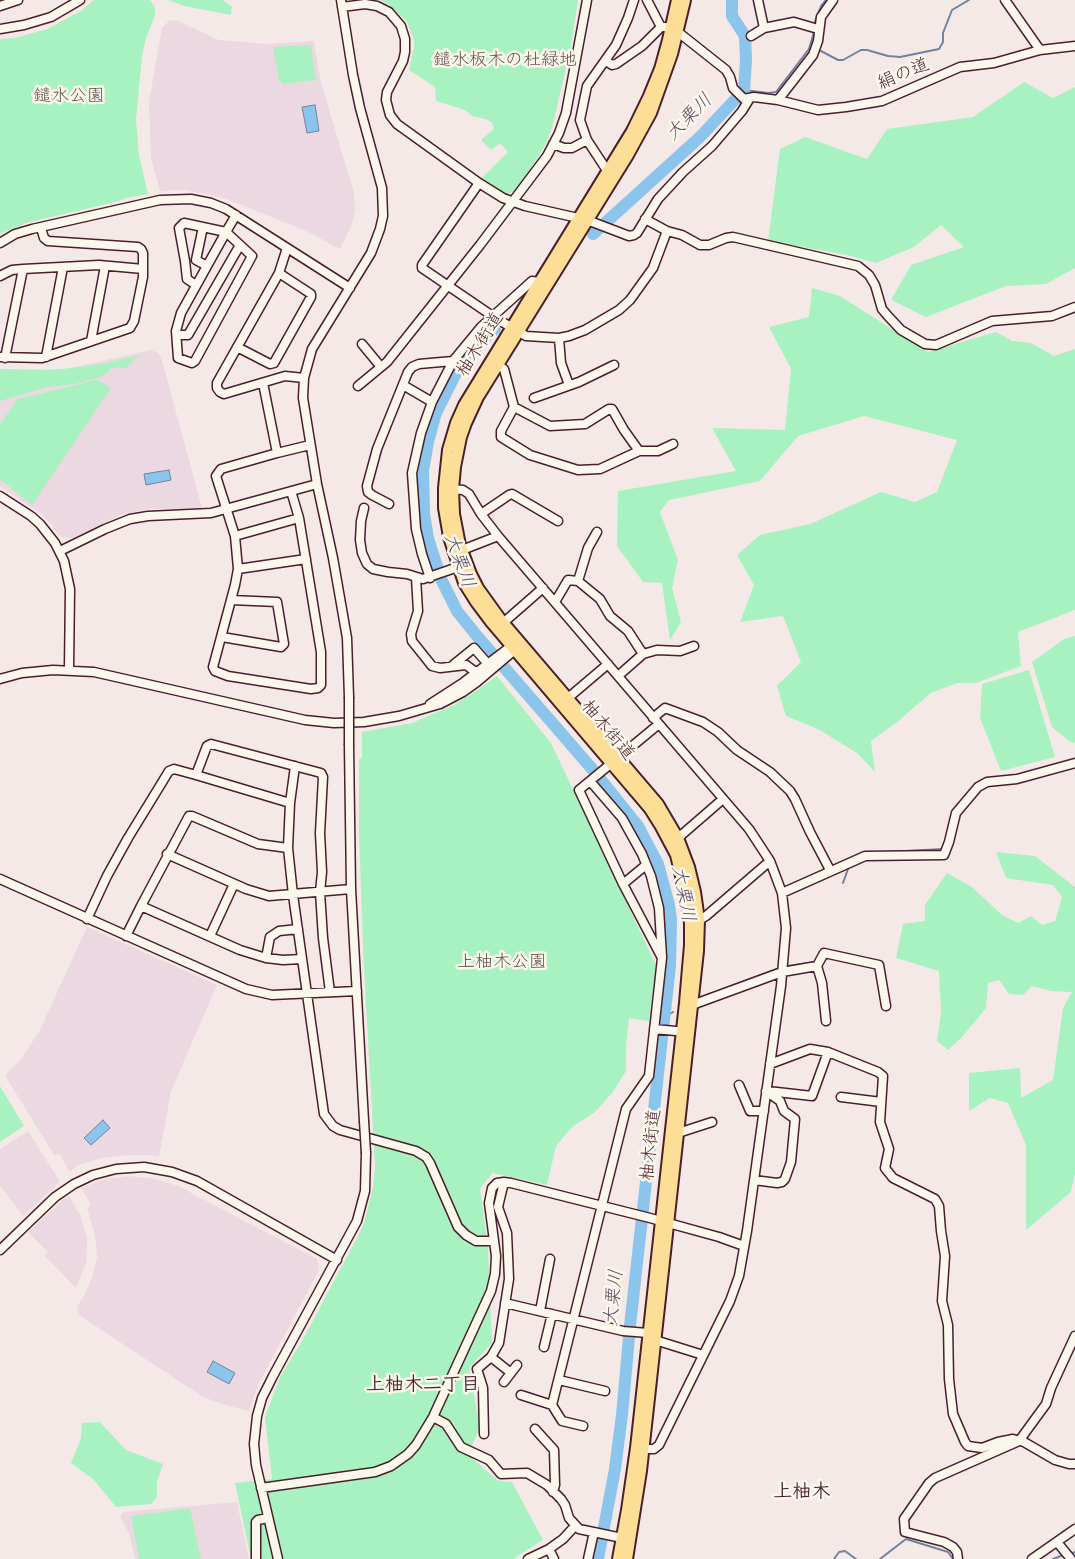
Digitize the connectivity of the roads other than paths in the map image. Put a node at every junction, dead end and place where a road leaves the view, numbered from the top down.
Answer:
1 (18, 0) edge
2 (80, 0) edge
3 (587, 0) edge
4 (634, 0) edge
5 (647, 0) edge
6 (677, 0) edge
7 (685, 0) edge
8 (758, 0) edge
9 (833, 0) edge
10 (1004, 0) edge
11 (4, 3) edge
12 (342, 3) edge
13 (764, 28) junction
14 (0, 29) edge
15 (670, 29) junction
16 (818, 29) junction
17 (751, 36) dead end
18 (1075, 46) edge
19 (1040, 50) junction
20 (606, 61) junction
21 (747, 99) junction
22 (778, 100) junction
23 (587, 140) junction
24 (554, 144) junction
25 (608, 172) junction
26 (479, 183) junction
27 (512, 202) junction
28 (236, 215) junction
29 (645, 219) junction
30 (588, 220) junction
31 (203, 227) junction
32 (41, 228) junction
33 (667, 231) junction
34 (226, 232) junction
35 (0, 243) edge
36 (240, 245) junction
37 (287, 248) junction
38 (105, 266) junction
39 (207, 266) junction
40 (63, 267) junction
41 (23, 269) junction
42 (143, 269) junction
43 (279, 273) junction
44 (0, 276) edge
45 (539, 282) junction
46 (196, 285) junction
47 (446, 285) junction
48 (350, 288) junction
49 (1075, 307) edge
50 (495, 317) junction
51 (512, 328) junction
52 (177, 335) junction
53 (559, 338) junction
54 (91, 341) junction
55 (362, 344) dead end
56 (237, 347) junction
57 (3, 357) edge
58 (46, 357) junction
59 (453, 361) junction
60 (498, 365) junction
61 (614, 365) dead end
62 (381, 367) junction
63 (304, 378) junction
64 (262, 382) junction
65 (403, 385) junction
66 (570, 385) junction
67 (358, 386) dead end
68 (534, 398) dead end
69 (432, 402) junction
70 (514, 407) junction
71 (673, 444) dead end
72 (310, 445) junction
73 (639, 451) junction
74 (277, 454) junction
75 (317, 484) junction
76 (448, 489) junction
77 (291, 491) junction
78 (0, 496) edge
79 (389, 504) dead end
80 (364, 508) dead end
81 (227, 509) junction
82 (481, 514) junction
83 (299, 518) junction
84 (558, 520) dead end
85 (598, 532) dead end
86 (235, 536) junction
87 (498, 536) junction
88 (462, 550) junction
89 (60, 551) junction
90 (306, 559) junction
91 (458, 567) junction
92 (238, 569) junction
93 (431, 577) junction
94 (416, 578) junction
95 (578, 582) junction
96 (543, 588) junction
97 (231, 600) junction
98 (555, 602) junction
99 (503, 622) junction
100 (222, 636) junction
101 (516, 645) junction
102 (694, 646) dead end
103 (643, 654) junction
104 (491, 664) junction
105 (608, 664) junction
106 (453, 665) junction
107 (70, 670) junction
108 (477, 673) junction
109 (618, 676) junction
110 (0, 679) edge
111 (568, 698) junction
112 (420, 710) junction
113 (656, 721) junction
114 (615, 760) junction
115 (1075, 763) edge
116 (295, 766) junction
117 (196, 775) junction
118 (592, 780) junction
119 (723, 799) junction
120 (290, 804) junction
121 (678, 838) junction
122 (288, 848) junction
123 (167, 854) junction
124 (770, 861) junction
125 (646, 865) junction
126 (830, 870) junction
127 (0, 879) edge
128 (234, 884) junction
129 (623, 884) junction
130 (351, 889) junction
131 (320, 892) junction
132 (782, 893) junction
133 (293, 895) junction
134 (141, 906) junction
135 (87, 919) junction
136 (699, 920) junction
137 (298, 929) junction
138 (126, 936) junction
139 (210, 936) junction
140 (266, 958) junction
141 (662, 958) junction
142 (302, 959) junction
143 (817, 966) junction
144 (782, 972) junction
145 (357, 991) junction
146 (330, 992) junction
147 (307, 993) junction
148 (692, 1005) junction
149 (886, 1006) dead end
150 (826, 1021) dead end
151 (655, 1029) junction
152 (681, 1032) junction
153 (828, 1052) junction
154 (770, 1064) junction
155 (739, 1085) dead end
156 (766, 1091) junction
157 (841, 1097) dead end
158 (881, 1102) junction
159 (764, 1111) junction
160 (712, 1122) dead end
161 (678, 1133) junction
162 (754, 1180) junction
163 (504, 1182) junction
164 (602, 1206) junction
165 (660, 1221) junction
166 (494, 1241) junction
167 (744, 1246) junction
168 (0, 1250) edge
169 (550, 1259) dead end
170 (336, 1260) junction
171 (505, 1303) junction
172 (540, 1312) junction
173 (552, 1314) junction
174 (573, 1319) junction
175 (647, 1335) junction
176 (1075, 1336) edge
177 (544, 1347) dead end
178 (703, 1355) junction
179 (491, 1357) junction
180 (517, 1365) dead end
181 (511, 1373) junction
182 (558, 1380) junction
183 (504, 1382) dead end
184 (605, 1391) dead end
185 (521, 1395) dead end
186 (552, 1406) junction
187 (433, 1417) junction
188 (583, 1426) dead end
189 (535, 1429) dead end
190 (484, 1434) dead end
191 (1019, 1441) junction
192 (639, 1448) junction
193 (1075, 1464) edge
194 (261, 1488) junction
195 (554, 1492) junction
196 (268, 1518) junction
197 (575, 1526) junction
198 (1075, 1530) edge
199 (595, 1532) junction
200 (622, 1538) junction
201 (1057, 1542) junction
202 (549, 1549) junction
203 (256, 1559) edge
204 (278, 1559) edge
205 (528, 1559) edge
206 (554, 1559) edge
207 (588, 1559) edge
208 (618, 1559) edge
209 (626, 1559) edge
210 (958, 1559) edge
211 (1032, 1559) edge
212 (1071, 1559) edge

1 - 11 street
2 - 14 street
3 - 24 street
4 - 20 street
5 - 15 street
6 - 15 main road, 柚木街道
7 - 15 main road, 柚木街道
8 - 13 street
9 - 16 street
10 - 19 street
12 - 26 street
12 - 48 street
13 - 16 street
13 - 17 street
15 - 20 street
15 - 21 street
15 - 25 main road, 柚木街道
15 - 30 main road, 柚木街道
16 - 22 street
18 - 19 street, 絹の道
19 - 22 street, 絹の道
20 - 23 street
21 - 22 street, 絹の道
21 - 29 street
23 - 24 street
23 - 25 street
24 - 27 street
25 - 30 main road, 柚木街道
26 - 27 street
26 - 47 street
27 - 30 street
27 - 47 street
28 - 32 street
28 - 34 street
28 - 37 street
29 - 30 street
29 - 33 street
30 - 45 main road, 柚木街道
30 - 51 main road, 柚木街道
31 - 34 street
31 - 39 street
31 - 46 street
32 - 35 street
32 - 42 street
33 - 49 street
33 - 53 street
34 - 36 street
34 - 39 street
36 - 52 street
36 - 52 street
37 - 43 street
37 - 48 street
38 - 40 street
38 - 42 street
38 - 54 street
39 - 46 street
40 - 41 street
40 - 58 street
41 - 44 street
41 - 57 street
42 - 54 street
43 - 56 street
43 - 56 street
45 - 50 street
45 - 51 main road, 柚木街道
46 - 52 street
47 - 50 street
47 - 62 street
48 - 63 street
50 - 51 street
50 - 59 street
51 - 53 street
51 - 60 main road, 柚木街道
51 - 76 main road, 柚木街道
53 - 66 street
54 - 58 street
55 - 62 street
56 - 64 street
57 - 58 street
59 - 65 street
59 - 69 street
60 - 70 street
60 - 76 main road, 柚木街道
61 - 66 street
62 - 67 street
63 - 64 street
63 - 72 street
64 - 74 street
65 - 69 street
65 - 79 street
66 - 68 street
69 - 93 street
70 - 73 street
70 - 73 street
71 - 73 street
72 - 74 street
72 - 75 street
74 - 81 street
75 - 77 street
75 - 130 street, bridge
76 - 82 street
76 - 88 main road, 柚木街道
76 - 91 main road, 柚木街道
77 - 81 street
77 - 83 street
78 - 89 street
80 - 94 street
81 - 86 street
81 - 89 street
82 - 84 street
82 - 87 street
83 - 86 street
83 - 90 street
85 - 95 street
86 - 92 street
87 - 88 street
87 - 96 street
88 - 99 main road, 柚木街道
89 - 107 street
90 - 92 street
90 - 100 street
91 - 93 street
91 - 101 main road, 柚木街道
92 - 97 street
93 - 94 street
94 - 106 street
95 - 98 street
95 - 103 street
96 - 98 street
96 - 99 street
97 - 100 street
97 - 100 street
98 - 105 street
99 - 101 main road, 柚木街道
101 - 104 street
101 - 111 main road, 柚木街道
101 - 114 main road, 柚木街道
102 - 103 street
103 - 109 street
104 - 106 street
104 - 108 street
104 - 112 street
105 - 109 street
105 - 111 street
106 - 108 street
107 - 110 street
107 - 112 street
108 - 112 street
109 - 113 street
111 - 114 main road, 柚木街道
113 - 114 street
113 - 119 street
113 - 126 street
114 - 118 street
114 - 121 main road, 柚木街道
114 - 152 main road, 柚木街道
115 - 126 street
116 - 117 street
116 - 120 street
116 - 131 street
117 - 120 street
117 - 135 street
118 - 125 street
118 - 129 street
119 - 121 street
119 - 124 street
120 - 122 street
121 - 136 main road, 柚木街道
122 - 123 street
122 - 133 street
123 - 128 street
123 - 134 street
124 - 132 street
124 - 136 street
125 - 129 street
125 - 141 street
126 - 132 street
127 - 135 street
128 - 133 street
128 - 139 street
129 - 141 street
130 - 131 street
130 - 145 street
131 - 133 street
131 - 146 street
132 - 144 street
133 - 137 street
134 - 138 street
134 - 139 street
135 - 138 street
136 - 148 main road, 柚木街道
137 - 140 street
137 - 142 street
138 - 147 street
139 - 140 street
140 - 142 street
141 - 151 street
142 - 147 street
143 - 144 street
143 - 149 street
143 - 150 street
144 - 148 street
144 - 154 street
145 - 146 street
145 - 170 street, bridge
146 - 147 street
147 - 166 street
148 - 152 main road, 柚木街道
151 - 152 street
151 - 164 street
152 - 161 main road, 柚木街道
152 - 165 main road, 柚木街道
153 - 154 street
153 - 156 street
153 - 158 street
154 - 156 street
155 - 159 street
156 - 159 street
156 - 162 street
157 - 158 street
158 - 191 street
159 - 162 street
160 - 161 street
161 - 165 main road, 柚木街道
162 - 167 street
163 - 164 street
163 - 166 street
163 - 171 street
164 - 165 street
164 - 174 street
165 - 167 street
165 - 175 main road, 柚木街道
166 - 187 street
167 - 178 street
168 - 170 street
169 - 172 street
170 - 194 street
171 - 172 street
171 - 179 street
172 - 173 street
173 - 174 street
173 - 177 street
174 - 175 street
174 - 182 street
175 - 178 street
175 - 192 main road, 柚木街道
176 - 191 street
178 - 192 street
179 - 181 street
179 - 190 street
180 - 181 street
181 - 183 street
182 - 184 street
182 - 186 street
185 - 186 street
186 - 188 street
187 - 194 street
187 - 195 street
189 - 195 street
191 - 193 street
191 - 210 street
192 - 200 main road, 柚木街道
192 - 209 main road, 柚木街道
194 - 196 street
195 - 197 street
196 - 203 street
196 - 204 street
197 - 199 street
197 - 202 street
198 - 201 street
199 - 200 street
199 - 207 street
200 - 208 main road, 柚木街道
201 - 211 street
201 - 212 street
202 - 205 street
202 - 206 street

